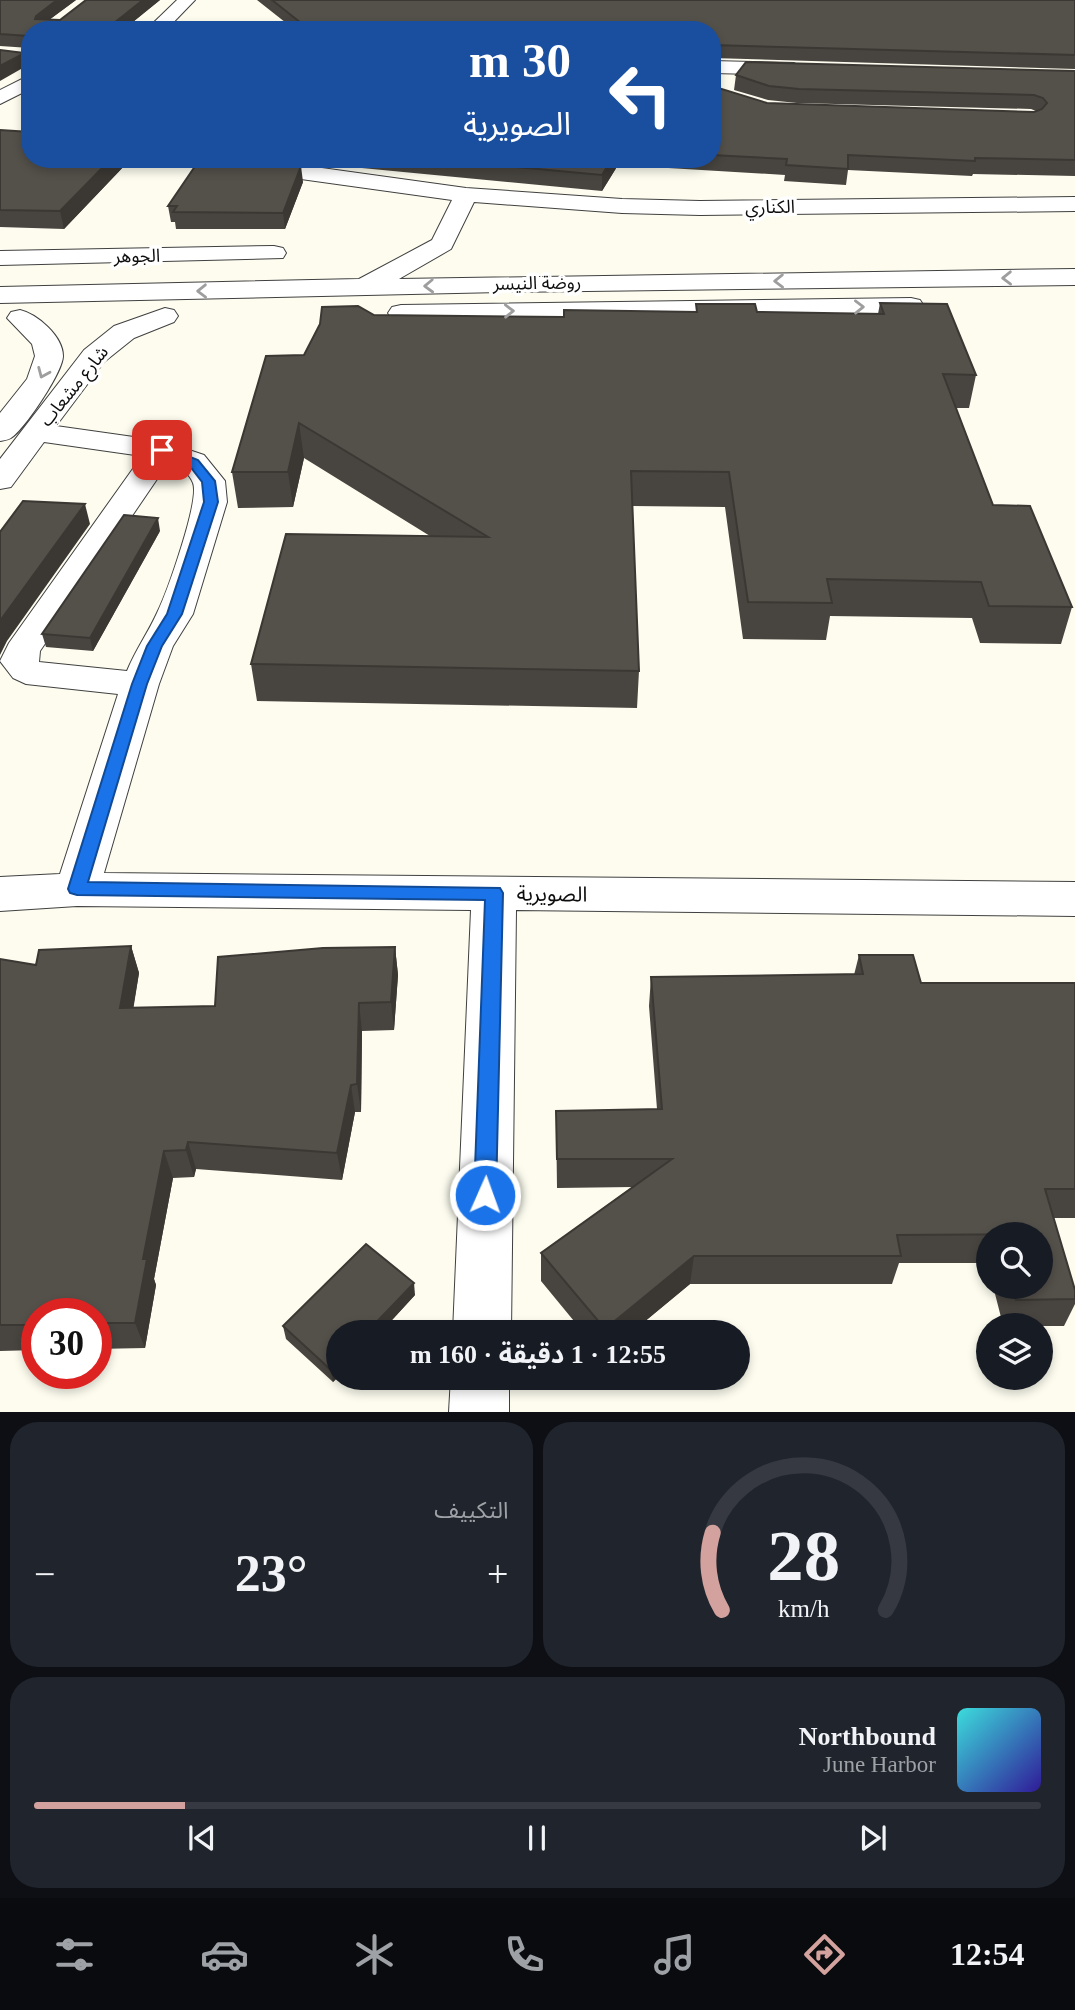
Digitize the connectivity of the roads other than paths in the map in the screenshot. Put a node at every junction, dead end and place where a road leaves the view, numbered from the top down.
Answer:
1 (187, 0) edge
2 (165, 21) edge
3 (721, 67) edge
4 (737, 68) junction
5 (818, 70) edge
6 (21, 85) edge
7 (721, 90) edge
8 (0, 98) edge
9 (274, 168) edge
10 (466, 195) junction
11 (1075, 204) edge
12 (442, 244) junction
13 (274, 253) dead end
14 (0, 258) edge
15 (1075, 278) edge
16 (501, 284) junction
17 (346, 288) junction
18 (0, 295) edge
19 (935, 306) edge
20 (375, 313) edge
21 (235, 315) dead end
22 (165, 316) junction
23 (10, 318) edge
24 (0, 432) edge
25 (36, 432) junction
26 (162, 450) junction
27 (0, 480) edge
28 (139, 684) junction
29 (77, 889) junction
30 (10, 891) edge
31 (494, 893) junction
32 (1075, 899) edge
33 (482, 1320) edge
34 (480, 1390) edge
35 (479, 1412) edge

1 - 2 street
3 - 4 street
4 - 5 street
4 - 7 street
6 - 8 street
9 - 10 street, الكناري
10 - 11 street, الكناري
10 - 12 street
12 - 16 street
12 - 17 street
13 - 14 street, الجوهر
15 -> 16 street, روضة النيسر
16 -> 17 street, روضة النيسر
17 -> 18 street, روضة النيسر
20 -> 19 street, روضة النيسر
21 - 22 street
22 - 23 street
22 - 25 street, شارع مشعاب
23 -> 24 street, شارع مشعاب
25 - 26 street
25 - 27 street, شارع مشعاب
26 - 28 street
26 - 28 street
28 - 29 street
29 - 30 street, الصويرية
29 - 31 street, الصويرية
31 - 32 street, الصويرية
31 - 33 street
34 - 35 street

